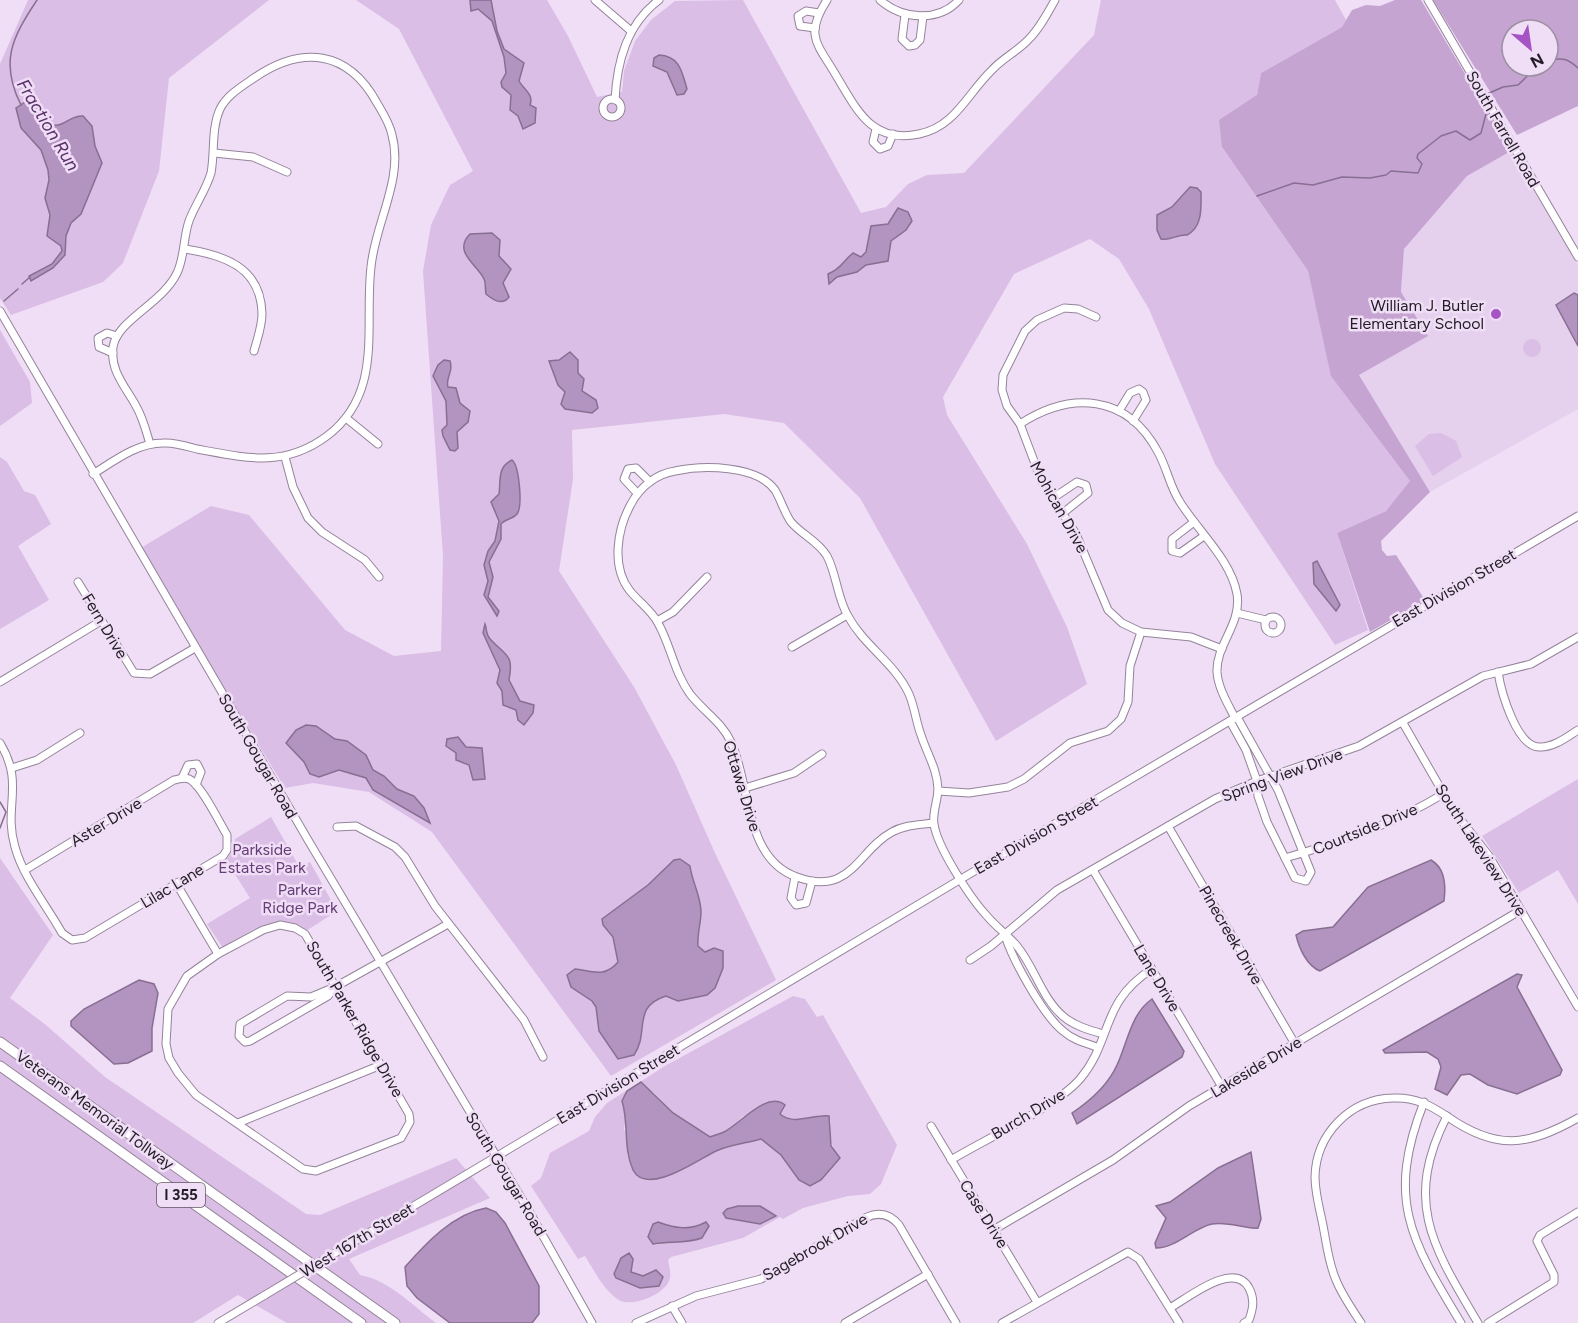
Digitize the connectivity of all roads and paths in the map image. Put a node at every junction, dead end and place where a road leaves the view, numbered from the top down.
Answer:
1 (595, 0) edge
2 (659, 0) edge
3 (827, 0) edge
4 (880, 0) edge
5 (959, 0) edge
6 (1055, 0) edge
7 (1428, 0) edge
8 (819, 13) junction
9 (905, 15) junction
10 (923, 16) junction
11 (815, 28) junction
12 (631, 31) junction
13 (615, 100) dead end
14 (876, 129) junction
15 (893, 134) junction
16 (214, 153) junction
17 (287, 172) dead end
18 (185, 249) junction
19 (1578, 257) edge
20 (0, 311) edge
21 (1096, 317) dead end
22 (117, 336) junction
23 (254, 351) dead end
24 (113, 353) junction
25 (1119, 411) junction
26 (346, 418) junction
27 (1133, 421) junction
28 (1020, 424) junction
29 (150, 444) junction
30 (378, 444) dead end
31 (285, 457) junction
32 (93, 474) junction
33 (650, 482) junction
34 (640, 491) junction
35 (1053, 498) junction
36 (1063, 513) junction
37 (1578, 516) edge
38 (1194, 522) junction
39 (1204, 536) junction
40 (379, 577) dead end
41 (707, 577) dead end
42 (78, 582) dead end
43 (1238, 613) junction
44 (847, 615) junction
45 (1266, 620) dead end
46 (101, 621) junction
47 (657, 621) junction
48 (1141, 632) junction
49 (1578, 637) edge
50 (792, 647) dead end
51 (195, 648) junction
52 (1221, 649) junction
53 (1498, 672) junction
54 (0, 682) edge
55 (1234, 719) junction
56 (1403, 723) junction
57 (1578, 730) edge
58 (80, 733) dead end
59 (0, 743) edge
60 (822, 754) dead end
61 (12, 768) junction
62 (1270, 777) junction
63 (185, 778) junction
64 (1257, 781) junction
65 (196, 785) junction
66 (745, 788) junction
67 (938, 791) junction
68 (1443, 794) junction
69 (933, 824) junction
70 (1168, 826) junction
71 (337, 827) dead end
72 (1304, 852) junction
73 (1284, 858) junction
74 (26, 870) junction
75 (1093, 870) junction
76 (795, 877) junction
77 (961, 879) junction
78 (812, 881) junction
79 (176, 883) junction
80 (1521, 910) junction
81 (448, 924) junction
82 (1005, 935) junction
83 (218, 954) junction
84 (970, 960) dead end
85 (381, 963) junction
86 (1152, 969) junction
87 (335, 987) junction
88 (1578, 1007) edge
89 (1103, 1034) junction
90 (0, 1042) edge
91 (1295, 1044) junction
92 (1097, 1047) junction
93 (543, 1057) dead end
94 (381, 1065) junction
95 (0, 1066) edge
96 (1222, 1087) junction
97 (1424, 1102) junction
98 (1447, 1116) junction
99 (1578, 1118) edge
100 (238, 1123) junction
101 (930, 1126) dead end
102 (495, 1157) junction
103 (951, 1160) junction
104 (1578, 1212) edge
105 (995, 1229) junction
106 (1434, 1244) junction
107 (1420, 1251) junction
108 (928, 1274) junction
109 (1037, 1302) junction
110 (672, 1306) junction
111 (1170, 1308) junction
112 (655, 1315) junction
113 (218, 1323) edge
114 (361, 1323) edge
115 (396, 1323) edge
116 (592, 1323) edge
117 (636, 1323) edge
118 (650, 1323) edge
119 (682, 1323) edge
120 (845, 1323) edge
121 (956, 1323) edge
122 (1002, 1323) edge
123 (1179, 1323) edge
124 (1244, 1323) edge
125 (1361, 1323) edge
126 (1461, 1323) edge
127 (1478, 1323) edge
128 (1488, 1323) edge

1 - 12 street
2 - 12 street
3 - 8 street
4 - 9 street
5 - 10 street
6 - 15 street
7 - 19 street, South Farrell Road
8 - 11 street
8 - 11 street
9 - 10 street
9 - 10 street
11 - 14 street
12 - 13 street
14 - 15 street
14 - 15 street
16 - 17 street
16 - 18 street
16 - 26 street
18 - 22 street
18 - 23 street
20 - 32 street, South Gougar Road
21 - 28 street, Mohican Drive
22 - 24 street
22 - 24 street
24 - 29 street
25 - 27 street
25 - 27 street
25 - 28 street
26 - 30 street
26 - 31 street
27 - 38 street
28 - 35 street, Mohican Drive
29 - 31 street
29 - 32 street
31 - 40 street
32 - 51 street, South Gougar Road
33 - 34 street, Ottawa Drive
33 - 34 street
33 - 44 street, Ottawa Drive
34 - 47 street, Ottawa Drive
35 - 36 street, Mohican Drive
35 - 36 street
36 - 48 street, Mohican Drive
37 - 55 street, East Division Street
38 - 39 street
38 - 39 street
39 - 43 street
41 - 47 street
42 - 46 street, Fern Drive
43 - 45 street
43 - 52 street
44 - 50 street
44 - 67 street, Ottawa Drive
46 - 51 street, Fern Drive
46 - 54 street
47 - 66 street, Ottawa Drive
48 - 52 street, Mohican Drive
48 - 67 street
49 - 53 street, Spring View Drive
51 - 85 street, South Gougar Road
52 - 55 street
53 - 56 street, Spring View Drive
53 - 57 street
55 - 62 street
55 - 64 street
55 - 77 street, East Division Street
56 - 62 street, Spring View Drive
56 - 68 street, South Lakeview Drive
58 - 61 street
59 - 61 street
60 - 66 street
61 - 74 street
62 - 64 street, Spring View Drive
62 - 72 street
63 - 65 street, Lilac Lane
63 - 65 street, Aster Drive
63 - 74 street, Aster Drive
64 - 70 street, Spring View Drive
64 - 73 street
65 - 79 street, Lilac Lane
66 - 76 street, Ottawa Drive
67 - 69 street
68 - 72 street, Courtside Drive
68 - 80 street, South Lakeview Drive
69 - 77 street
69 - 78 street, Ottawa Drive
70 - 75 street, Spring View Drive
70 - 91 street, Pinecreek Drive
71 - 81 street
72 - 73 street, Courtside Drive
72 - 73 street
74 - 79 street, Lilac Lane
75 - 82 street, Spring View Drive
75 - 86 street, Lane Drive
76 - 78 street, Ottawa Drive
76 - 78 street
77 - 82 street
77 - 102 street, East Division Street
79 - 83 street
80 - 88 street, South Lakeview Drive
80 - 91 street, Lakeside Drive
81 - 85 street
81 - 93 street
82 - 84 street, Spring View Drive
82 - 89 street
82 - 92 street
83 - 87 street, South Parker Ridge Drive
83 - 100 street
85 - 87 street
85 - 102 street, South Gougar Road
86 - 89 street, Burch Drive
86 - 96 street, Lane Drive
87 - 87 street
87 - 94 street, South Parker Ridge Drive
89 - 92 street, Burch Drive
90 - 115 highway, Veterans Memorial Tollway / I 355
91 - 96 street, Lakeside Drive
92 - 103 street, Burch Drive
94 - 100 street
94 - 100 street, South Parker Ridge Drive
95 - 114 highway, Veterans Memorial Tollway / I 355
96 - 105 street, Lakeside Drive
97 - 98 street
97 - 107 street
97 - 125 street
98 - 99 street
98 - 106 street
101 - 103 street, Case Drive
102 - 113 street, West 167th Street, bridge
102 - 116 street, South Gougar Road
103 - 105 street, Case Drive
104 - 128 street
105 - 109 street, Case Drive
106 - 107 street
106 - 127 street
107 - 126 street
108 - 110 street, Sagebrook Drive
108 - 120 street
108 - 121 street, Sagebrook Drive
109 - 111 street
109 - 122 street
110 - 112 street, Sagebrook Drive
110 - 119 street
111 - 123 street
111 - 124 street
112 - 117 street, Sagebrook Drive
112 - 118 street

